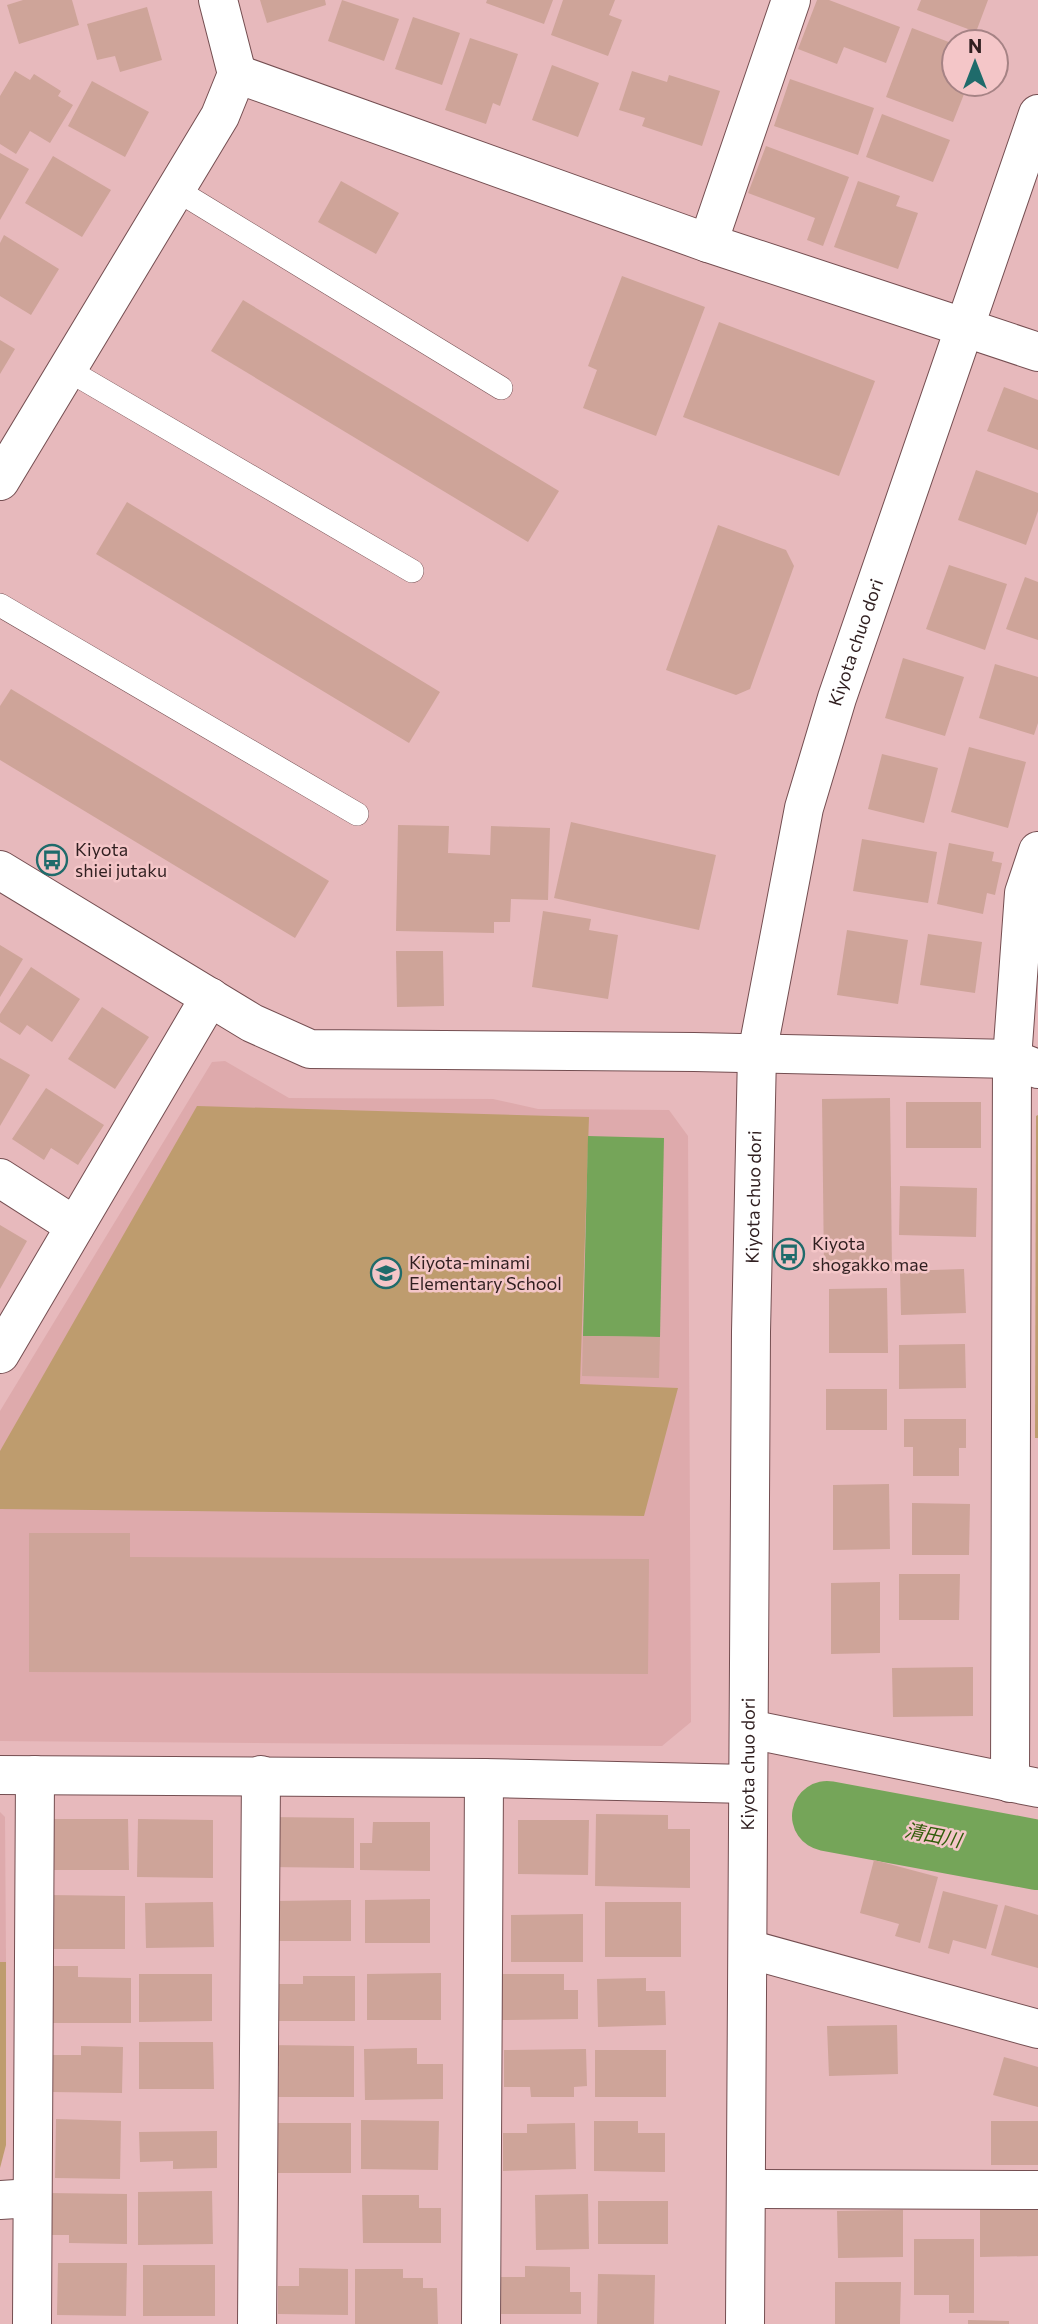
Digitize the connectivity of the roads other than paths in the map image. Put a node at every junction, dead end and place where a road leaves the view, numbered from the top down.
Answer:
1 (218, 0) edge
2 (780, 3) edge
3 (237, 74) junction
4 (1038, 114) edge
5 (175, 189) junction
6 (708, 243) junction
7 (963, 327) junction
8 (1038, 352) edge
9 (68, 370) junction
10 (501, 388) dead end
11 (0, 481) edge
12 (412, 571) dead end
13 (0, 604) edge
14 (358, 814) dead end
15 (1038, 851) edge
16 (0, 870) edge
17 (209, 997) junction
18 (757, 1054) junction
19 (1025, 1064) edge
20 (0, 1178) edge
21 (75, 1226) junction
22 (0, 1354) edge
23 (749, 1730) junction
24 (18, 1775) edge
25 (261, 1775) junction
26 (484, 1778) junction
27 (748, 1784) junction
28 (1024, 1786) edge
29 (747, 1949) junction
30 (1038, 2029) edge
31 (747, 2189) junction
32 (1038, 2190) edge
33 (16, 2199) edge
34 (32, 2324) edge
35 (257, 2324) edge
36 (481, 2324) edge
37 (746, 2324) edge

1 - 3 street
2 - 6 street
3 - 5 street
3 - 6 street
4 - 7 street, Kiyota chuo dori
5 - 9 street
5 - 10 lane
6 - 7 street
7 - 8 street
7 - 18 street, Kiyota chuo dori
9 - 11 street
9 - 12 lane
13 - 14 lane
15 - 19 street
16 - 17 street
17 - 18 street
17 - 21 street
18 - 19 street
18 - 23 street, Kiyota chuo dori
19 - 28 street
20 - 21 street
21 - 22 street
23 - 27 street, Kiyota chuo dori
23 - 28 street
24 - 25 street
24 - 33 street
25 - 26 street
25 - 35 street
26 - 27 street
26 - 36 street
27 - 29 street, Kiyota chuo dori
29 - 30 street
29 - 31 street, Kiyota chuo dori
31 - 32 street
31 - 37 street, Kiyota chuo dori
33 - 34 street

